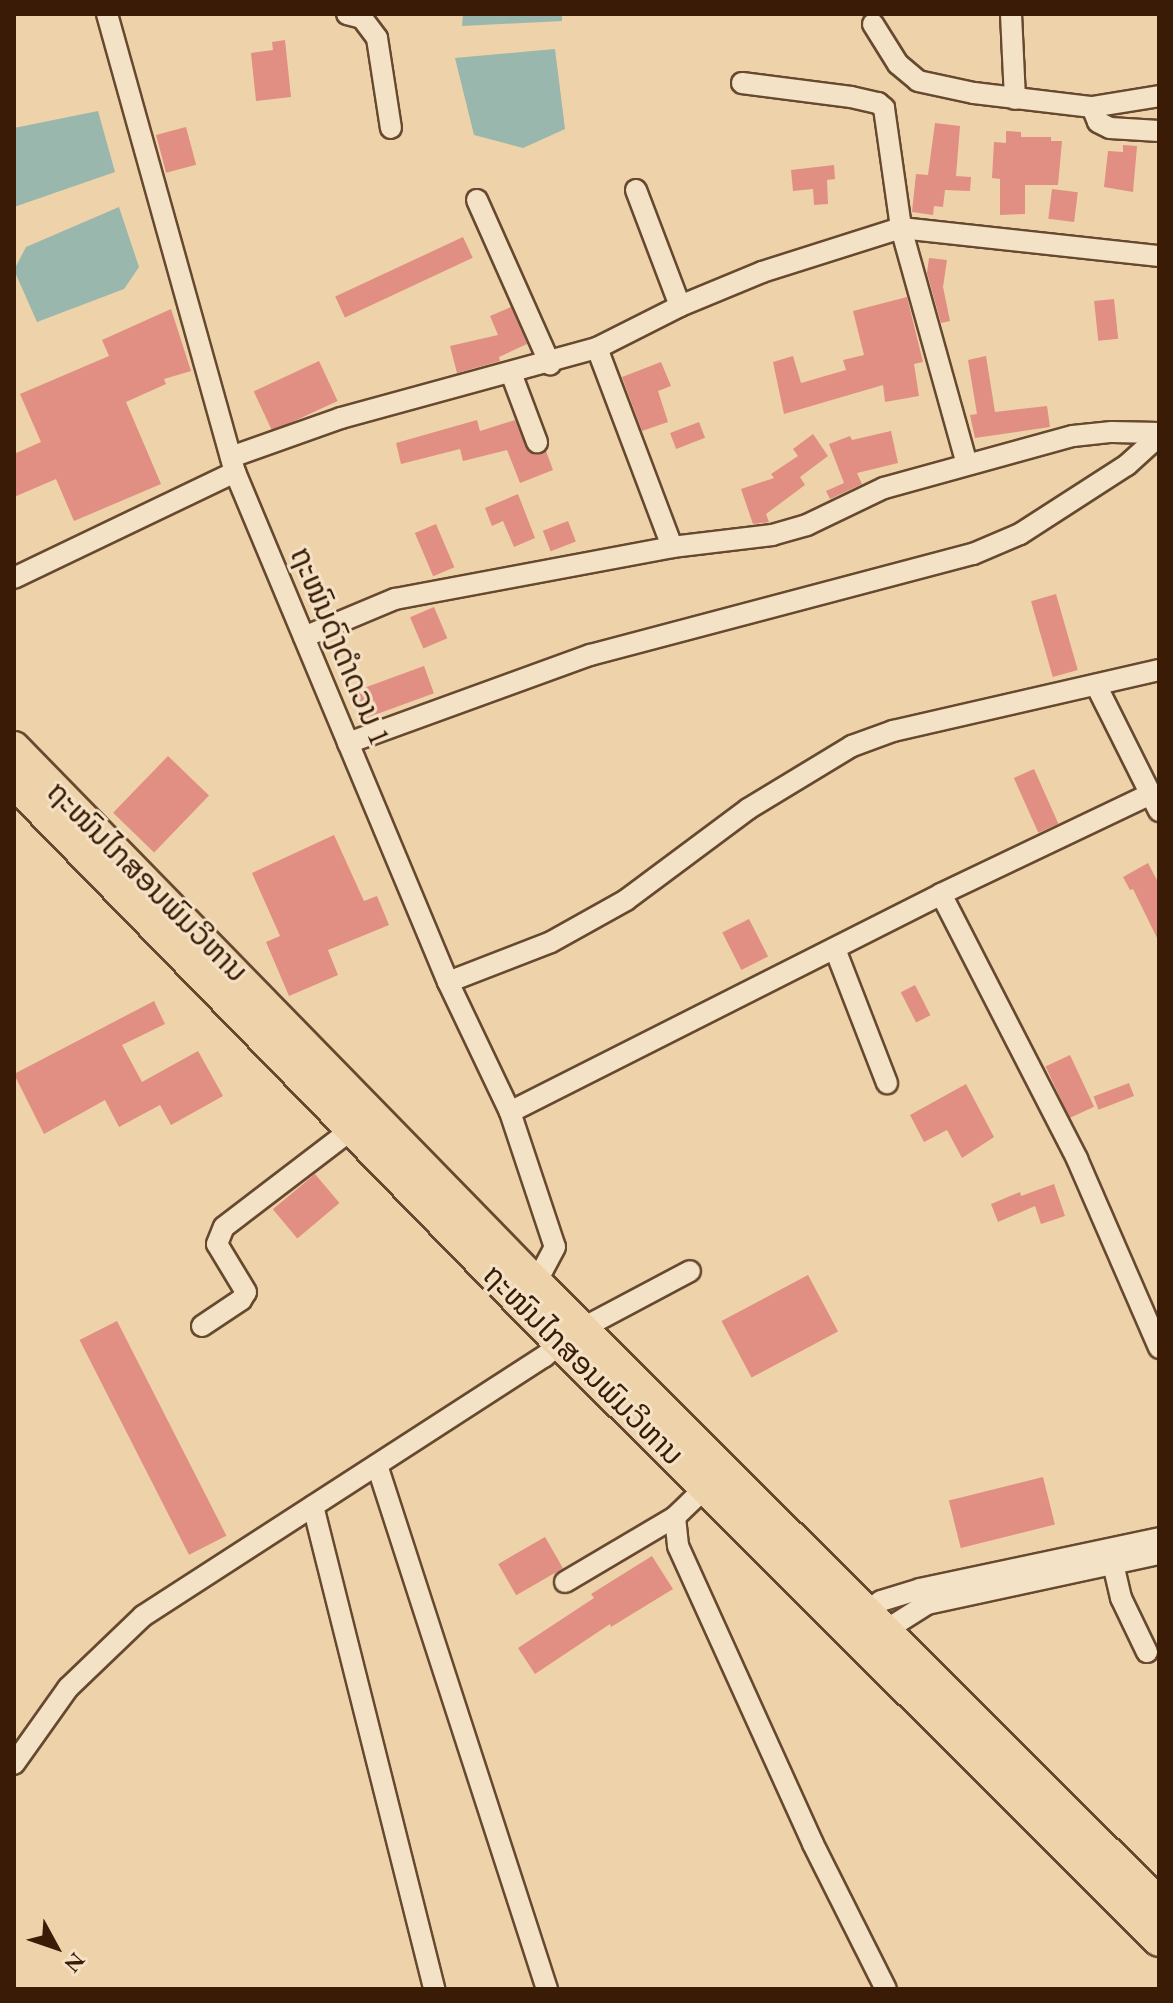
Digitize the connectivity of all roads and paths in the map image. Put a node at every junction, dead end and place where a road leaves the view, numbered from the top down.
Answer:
1 (107, 14) edge
2 (347, 14) edge
3 (1011, 14) edge
4 (873, 24) dead end
5 (742, 83) dead end
6 (1159, 96) edge
7 (1015, 99) junction
8 (1092, 107) junction
9 (391, 128) dead end
10 (1159, 131) edge
11 (636, 190) dead end
12 (477, 200) dead end
13 (901, 228) junction
14 (1159, 256) edge
15 (680, 306) junction
16 (597, 348) junction
17 (550, 364) junction
18 (511, 373) junction
19 (1159, 434) edge
20 (537, 442) dead end
21 (967, 464) junction
22 (233, 465) junction
23 (672, 547) junction
24 (14, 578) edge
25 (304, 637) junction
26 (1159, 670) edge
27 (1096, 685) junction
28 (348, 743) junction
29 (14, 747) edge
30 (25, 791) edge
31 (1155, 802) edge
32 (941, 894) junction
33 (835, 949) junction
34 (448, 982) junction
35 (887, 1083) dead end
36 (510, 1112) junction
37 (352, 1129) junction
38 (690, 1271) dead end
39 (536, 1282) junction
40 (202, 1326) dead end
41 (571, 1336) junction
42 (1159, 1348) edge
43 (377, 1465) junction
44 (705, 1488) junction
45 (313, 1506) junction
46 (675, 1517) junction
47 (1159, 1538) edge
48 (1159, 1554) edge
49 (1111, 1556) junction
50 (565, 1582) dead end
51 (865, 1629) junction
52 (1147, 1652) dead end
53 (14, 1764) edge
54 (1159, 1903) edge
55 (1159, 1941) edge
56 (434, 1989) edge
57 (547, 1989) edge
58 (886, 1989) edge

1 - 22 street, ຖະໜົນດົງດຳດວນ 1
2 - 9 street
3 - 7 street
4 - 7 street
5 - 13 street
6 - 8 street
7 - 8 street
8 - 10 street
11 - 15 street
12 - 17 street
13 - 14 street
13 - 15 street
13 - 21 street
15 - 16 street
16 - 17 street
16 - 23 street
17 - 18 street
18 - 20 street
18 - 22 street
19 - 21 street
19 - 28 street
21 - 23 street
22 - 24 street
22 - 25 street, ຖະໜົນດົງດຳດວນ 1
23 - 25 street
25 - 28 street, ຖະໜົນດົງດຳດວນ 1
26 - 27 street
27 - 31 street
27 - 34 street
28 - 34 street, ຖະໜົນດົງດຳດວນ 1
29 - 30 highway, ຖະໜົນໄກສອນພົມວິຫານ
30 - 37 highway, ຖະໜົນໄກສອນພົມວິຫານ
30 - 39 highway, ຖະໜົນໄກສອນພົມວິຫານ
31 - 32 street
32 - 33 street
32 - 42 street
33 - 35 street
33 - 36 street
34 - 36 street, ຖະໜົນດົງດຳດວນ 1
36 - 39 street, ຖະໜົນດົງດຳດວນ 1
37 - 40 street
37 - 41 highway, ຖະໜົນໄກສອນພົມວິຫານ
38 - 41 street
39 - 41 highway, ຖະໜົນໄກສອນພົມວິຫານ
41 - 43 street
41 - 44 highway, ຖະໜົນໄກສອນພົມວິຫານ
41 - 51 highway, ຖະໜົນໄກສອນພົມວິຫານ
43 - 45 street
43 - 57 street
44 - 46 street
44 - 51 highway, ຖະໜົນໄກສອນພົມວິຫານ
45 - 53 street
45 - 56 street
46 - 50 street
46 - 58 street
47 - 49 street
48 - 49 street
49 - 51 street
49 - 52 street
51 - 54 highway, ຖະໜົນໄກສອນພົມວິຫານ
51 - 55 highway, ຖະໜົນໄກສອນພົມວິຫານ

